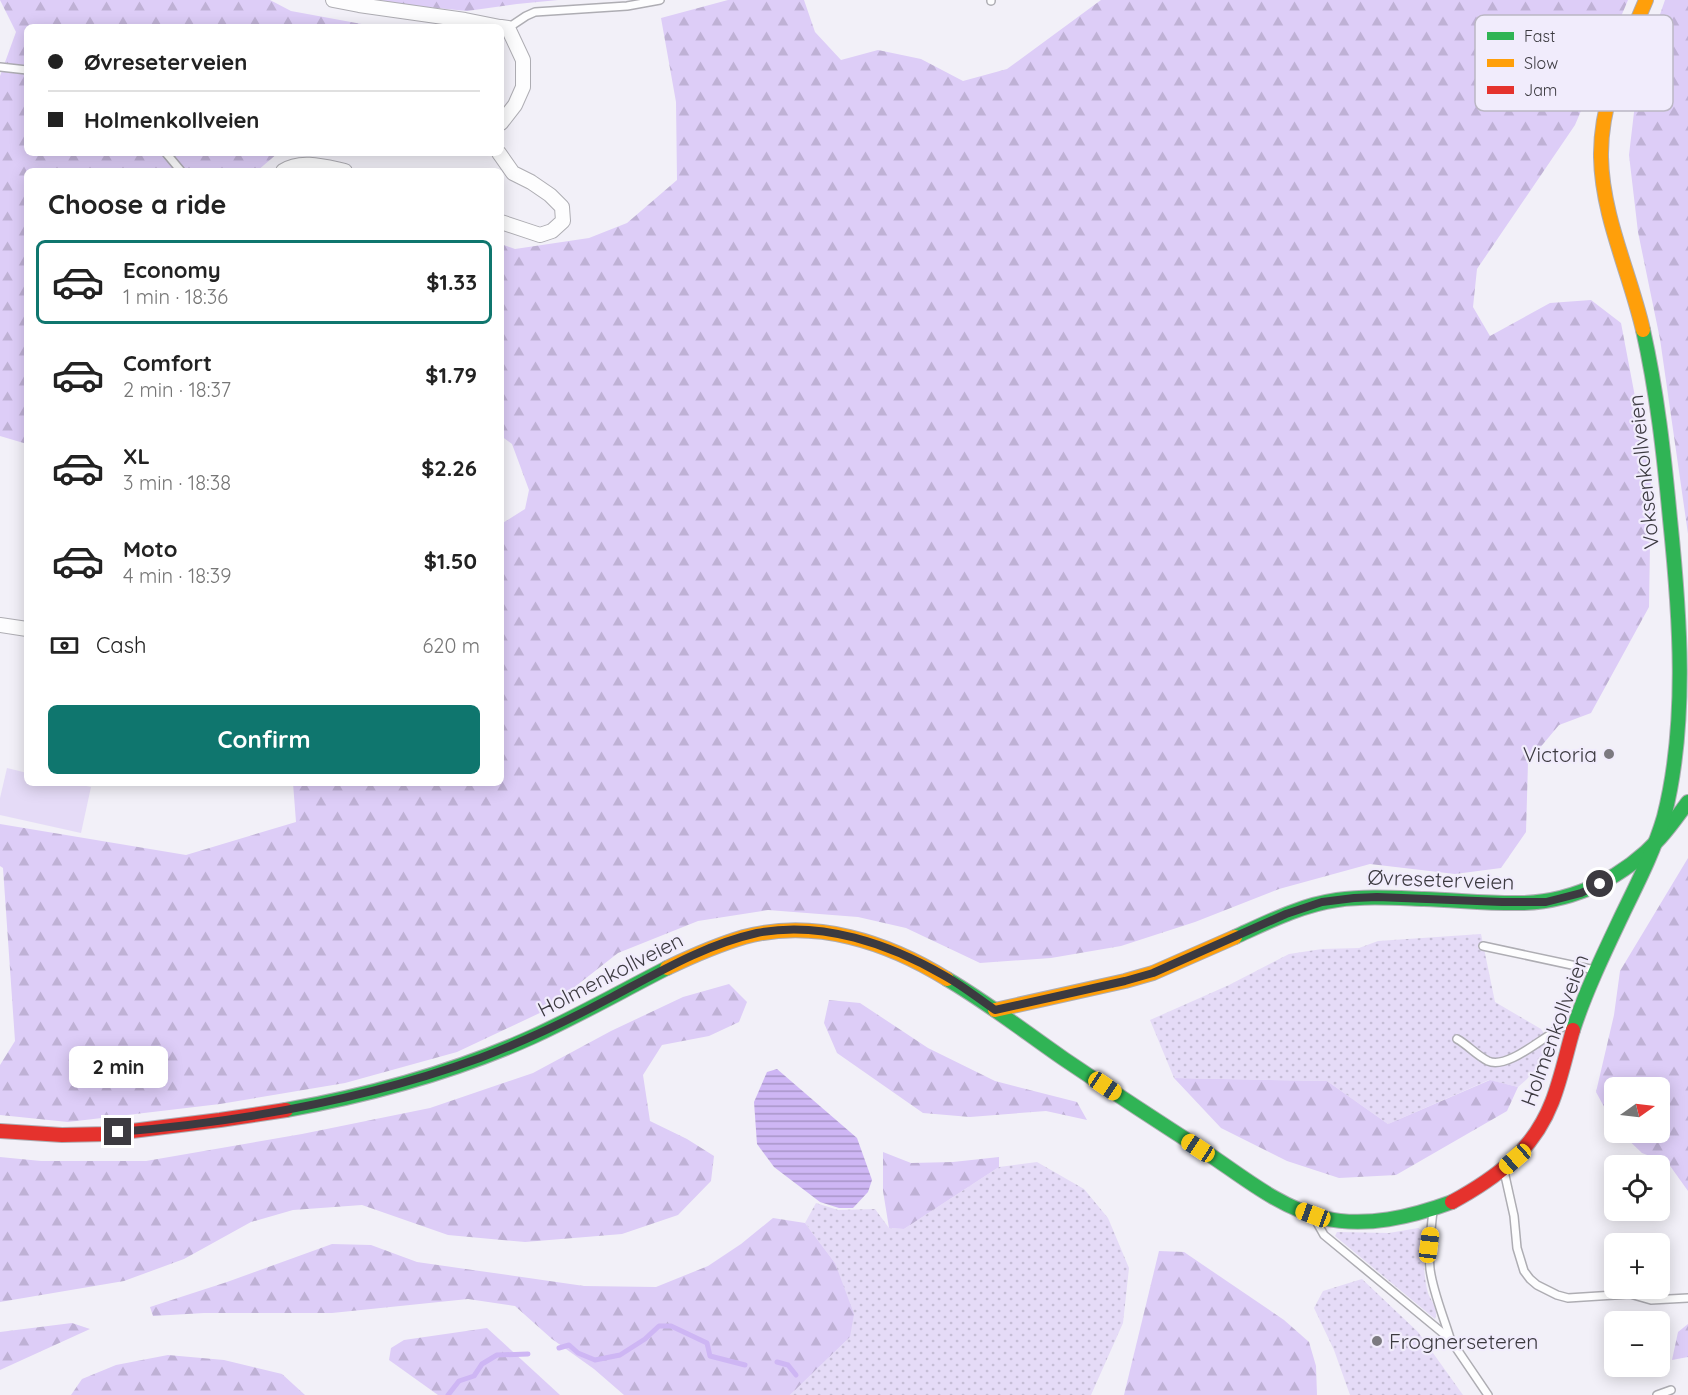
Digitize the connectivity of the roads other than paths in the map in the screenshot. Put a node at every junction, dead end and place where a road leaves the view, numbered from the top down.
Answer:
1 (333, 0) edge
2 (660, 0) edge
3 (1646, 0) edge
4 (1640, 15) edge
5 (487, 24) edge
6 (504, 27) edge
7 (504, 29) edge
8 (0, 67) edge
9 (24, 70) edge
10 (1606, 111) edge
11 (504, 119) edge
12 (168, 156) edge
13 (501, 156) edge
14 (178, 168) edge
15 (288, 168) edge
16 (331, 168) edge
17 (504, 223) edge
18 (0, 625) edge
19 (24, 629) edge
20 (1688, 802) edge
21 (1656, 842) junction
22 (1483, 946) dead end
23 (1597, 971) junction
24 (995, 1010) junction
25 (1577, 1021) junction
26 (1456, 1039) dead end
27 (0, 1131) edge
28 (1504, 1168) junction
29 (1433, 1209) junction
30 (1313, 1215) junction
31 (1688, 1298) edge
32 (1450, 1339) junction
33 (1671, 1390) dead end
34 (1488, 1395) edge
35 (1657, 1395) edge

1 - 5 street
2 - 6 lane
3 - 4 main road, Voksenkollveien
7 - 11 street
8 - 9 lane
10 - 21 main road, Voksenkollveien
12 - 14 lane
13 - 17 street
15 - 16 street
18 - 19 street
20 - 21 main road, Øvreseterveien
21 - 23 main road, Holmenkollveien
21 - 24 main road, Øvreseterveien
22 - 23 lane
23 - 25 main road, Holmenkollveien
24 - 27 main road, Holmenkollveien
24 - 30 main road, Holmenkollveien
25 - 26 lane
25 - 28 main road, Holmenkollveien
28 - 29 main road, Holmenkollveien
28 - 31 lane
29 - 30 main road, Holmenkollveien
29 - 32 lane
30 - 32 lane
32 - 34 lane
33 - 35 lane

